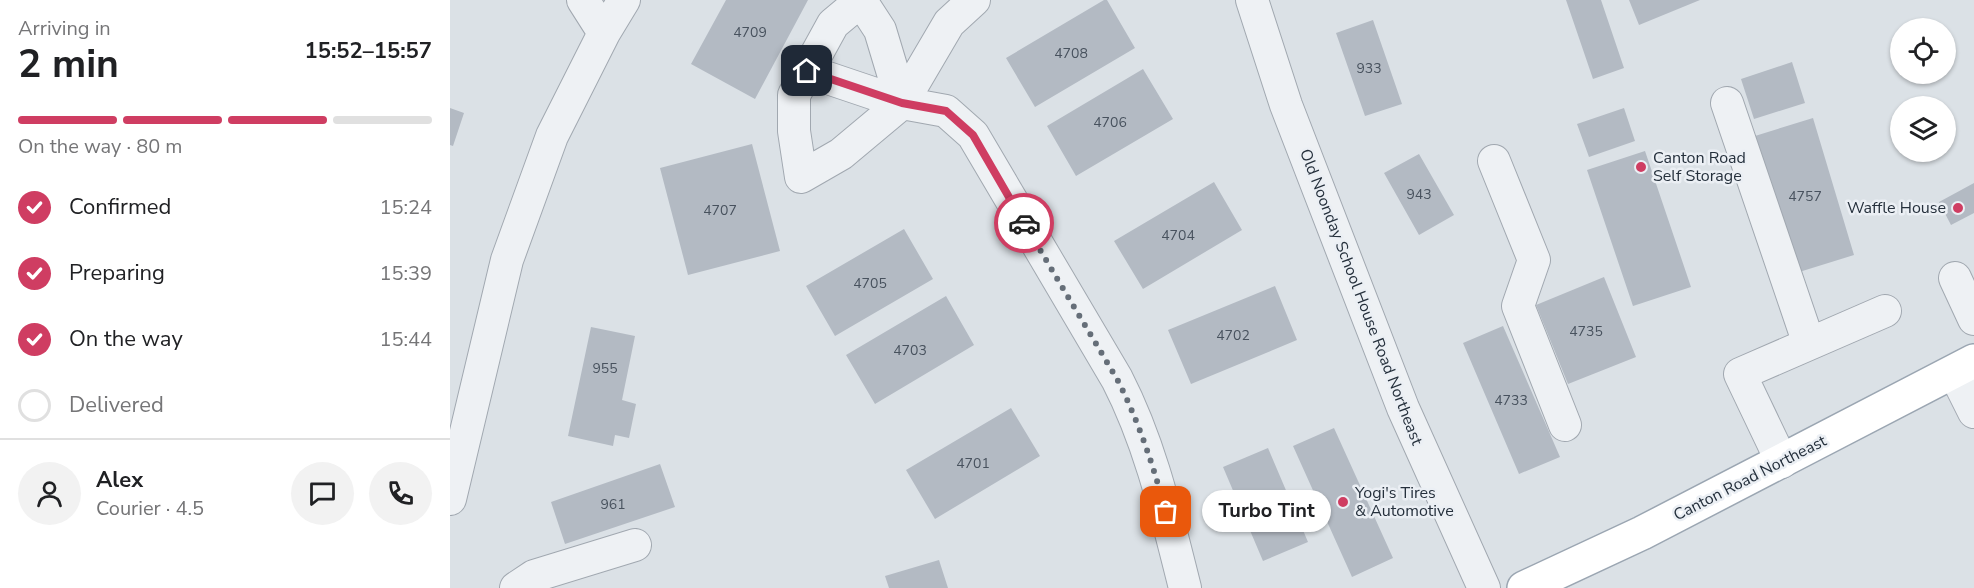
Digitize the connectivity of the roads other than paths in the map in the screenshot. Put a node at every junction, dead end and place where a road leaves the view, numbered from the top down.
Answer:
1 (583, 0) edge
2 (624, 0) edge
3 (974, 0) edge
4 (1252, 0) edge
5 (604, 33) junction
6 (807, 71) junction
7 (902, 103) junction
8 (1727, 103) dead end
9 (1494, 161) dead end
10 (1955, 278) dead end
11 (1885, 311) dead end
12 (1974, 319) edge
13 (1809, 344) junction
14 (1964, 367) edge
15 (1974, 412) edge
16 (1565, 425) dead end
17 (1782, 462) junction
18 (450, 499) edge
19 (636, 545) dead end
20 (516, 588) edge
21 (1185, 588) edge
22 (1484, 588) edge
23 (1524, 588) edge

1 - 5 street
2 - 5 street
3 - 7 street
4 - 22 street, Old Noonday School House Road Northeast
5 - 18 street
6 - 7 street
6 - 7 street
6 - 7 street
7 - 21 street
8 - 13 street
9 - 16 street
10 - 12 street
11 - 13 street
13 - 17 street
14 - 15 street
14 - 17 main road, Canton Road Northeast
17 - 23 main road, Canton Road Northeast
19 - 20 street

